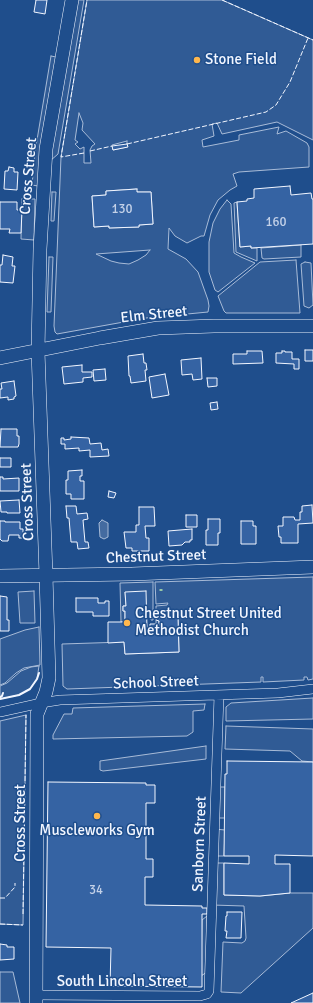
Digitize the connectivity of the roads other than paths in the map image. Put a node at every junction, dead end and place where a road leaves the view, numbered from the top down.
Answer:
1 (72, 0) edge
2 (313, 326) edge
3 (38, 350) junction
4 (0, 358) edge
5 (313, 567) edge
6 (46, 575) junction
7 (0, 576) edge
8 (313, 689) edge
9 (219, 695) junction
10 (41, 703) junction
11 (0, 712) edge
12 (207, 994) joint
13 (36, 999) edge

1 - 3 street, Cross Street
2 - 3 street, Elm Street
3 - 4 street, Elm Street
3 - 6 street, Cross Street
5 - 6 street, Chestnut Street
6 - 7 street, Chestnut Street
6 - 10 street, Cross Street
8 - 9 street, School Street
9 - 10 street, School Street
9 - 12 street, Sanborn Street
10 - 11 street, School Street
10 - 13 street, Cross Street
12 - 13 street, South Lincoln Street

